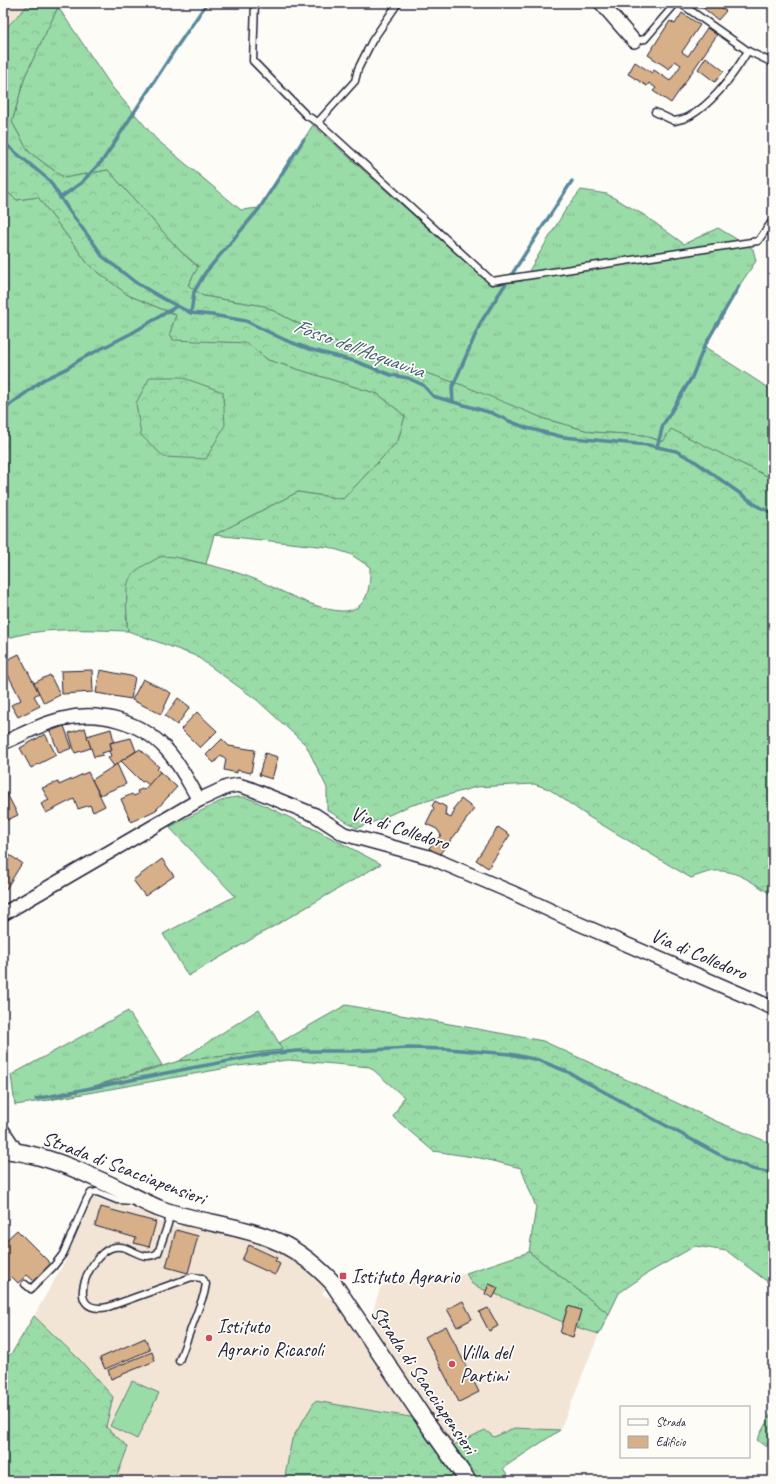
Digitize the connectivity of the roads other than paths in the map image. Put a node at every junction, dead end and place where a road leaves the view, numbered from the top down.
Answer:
1 (255, 3) edge
2 (398, 3) edge
3 (601, 3) edge
4 (676, 3) edge
5 (680, 3) edge
6 (634, 41) joint
7 (748, 51) junction
8 (773, 63) edge
9 (655, 112) dead end
10 (318, 122) junction
11 (773, 220) edge
12 (3, 743) edge
13 (199, 800) junction
14 (3, 914) edge
15 (773, 1008) edge
16 (3, 1131) edge
17 (10, 1151) edge
18 (140, 1200) junction
19 (170, 1212) junction
20 (25, 1284) dead end
21 (179, 1361) dead end
22 (468, 1481) edge

1 - 10 lane
2 - 10 lane
3 - 6 street
4 - 6 lane
5 - 7 lane
7 - 8 lane
7 - 9 lane
10 - 11 lane
12 - 13 street
13 - 14 street, Via di Colledoro
13 - 15 street, Via di Colledoro
16 - 17 street
17 - 18 street, Strada di Scacciapensieri
18 - 19 street, Strada di Scacciapensieri
18 - 20 lane
19 - 21 lane
19 - 22 street, Strada di Scacciapensieri

